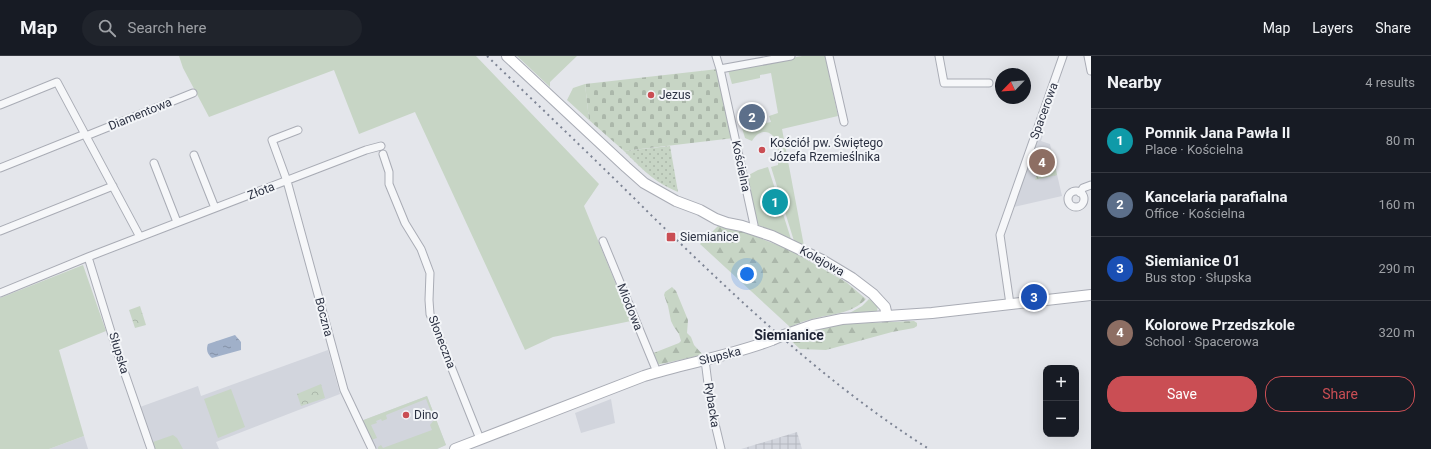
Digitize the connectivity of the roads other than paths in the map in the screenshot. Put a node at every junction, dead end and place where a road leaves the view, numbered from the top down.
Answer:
1 (507, 56) edge
2 (716, 56) edge
3 (791, 56) edge
4 (828, 56) edge
5 (939, 56) edge
6 (1062, 56) edge
7 (1088, 56) edge
8 (720, 69) junction
9 (1091, 71) edge
10 (989, 83) dead end
11 (194, 93) dead end
12 (0, 105) edge
13 (844, 122) dead end
14 (298, 130) dead end
15 (86, 135) junction
16 (381, 146) dead end
17 (383, 154) dead end
18 (194, 155) dead end
19 (154, 163) dead end
20 (0, 168) edge
21 (287, 181) junction
22 (1091, 185) edge
23 (113, 186) junction
24 (1080, 193) dead end
25 (215, 208) junction
26 (178, 222) junction
27 (753, 230) junction
28 (0, 231) edge
29 (140, 237) junction
30 (602, 241) dead end
31 (88, 257) junction
32 (0, 293) edge
33 (1091, 295) edge
34 (1010, 304) junction
35 (887, 316) junction
36 (706, 360) junction
37 (657, 372) junction
38 (480, 439) junction
39 (151, 449) edge
40 (372, 449) edge
41 (454, 449) edge
42 (721, 449) edge

1 - 27 main road, Kolejowa
2 - 8 street, Kościelna
3 - 8 street
4 - 13 street
5 - 10 street
6 - 34 street, Spacerowa
7 - 9 street
8 - 27 street, Kościelna
11 - 15 street, Diamentowa
12 - 15 street
14 - 21 street, Boczna
15 - 20 street
15 - 23 street
16 - 21 street, Złota
17 - 38 street, Słoneczna
18 - 25 street
19 - 26 street
21 - 25 street, Złota
21 - 40 street, Boczna
22 - 24 street
23 - 28 street
23 - 29 street
25 - 26 street, Złota
26 - 29 street, Złota
27 - 35 main road, Kolejowa
29 - 31 street, Złota
30 - 37 street, Miodowa
31 - 32 street, Złota
31 - 39 street, Słupska
33 - 34 main road, Słupska
34 - 35 main road, Słupska
35 - 36 main road, Słupska, bridge
36 - 37 main road, Słupska
36 - 42 street, Rybacka
37 - 38 main road, Słupska
38 - 41 main road, Słupska

